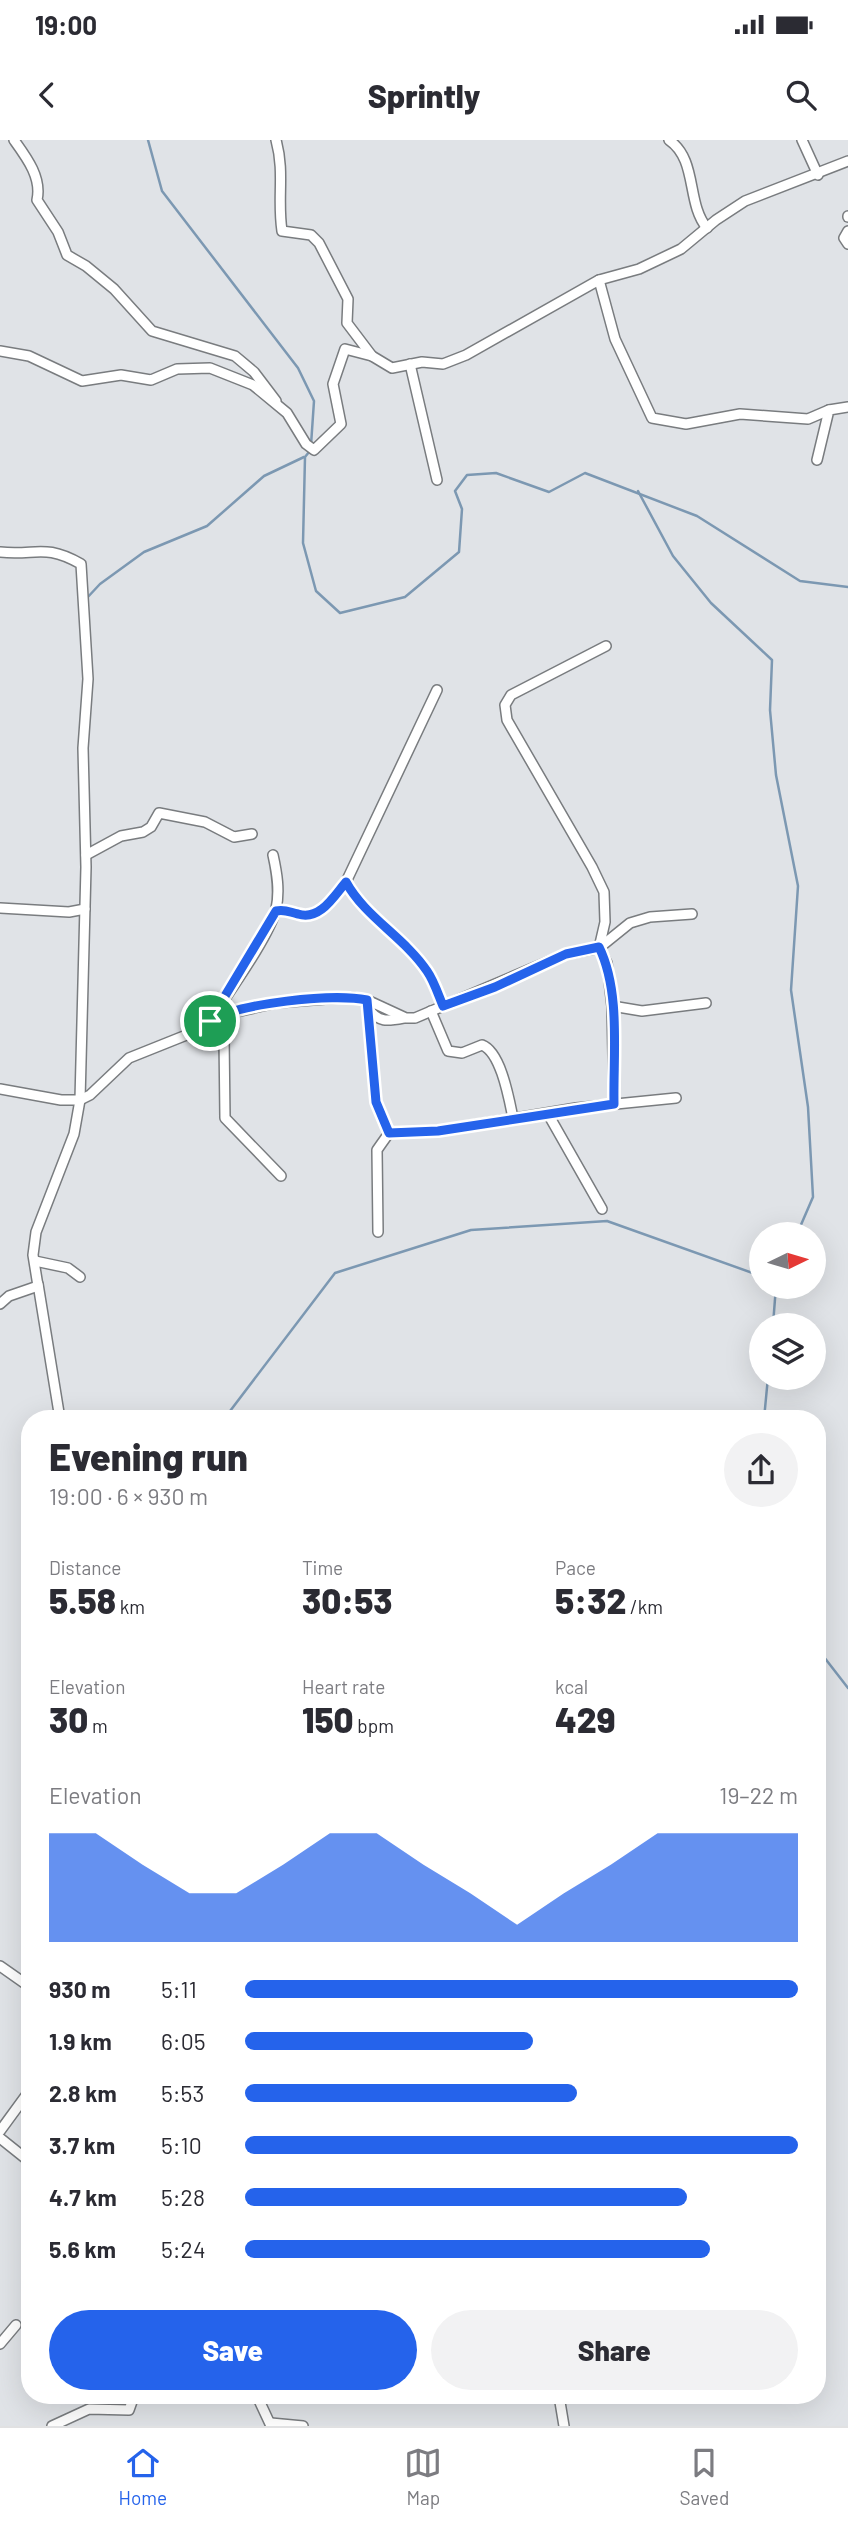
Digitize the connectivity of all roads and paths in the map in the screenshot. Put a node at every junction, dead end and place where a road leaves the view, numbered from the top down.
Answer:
1 (14, 140) edge
2 (276, 140) edge
3 (669, 140) edge
4 (802, 140) edge
5 (848, 161) edge
6 (818, 175) junction
7 (707, 229) junction
8 (848, 231) edge
9 (848, 244) edge
10 (599, 280) junction
11 (0, 351) edge
12 (372, 356) junction
13 (410, 364) junction
14 (279, 407) junction
15 (848, 407) edge
16 (829, 410) junction
17 (817, 460) dead end
18 (437, 480) dead end
19 (0, 552) edge
20 (606, 646) dead end
21 (437, 690) dead end
22 (252, 834) dead end
23 (86, 855) junction
24 (273, 855) dead end
25 (346, 882) junction
26 (0, 908) edge
27 (85, 909) junction
28 (276, 911) junction
29 (692, 914) dead end
30 (599, 947) junction
31 (706, 1003) dead end
32 (367, 1004) junction
33 (443, 1006) junction
34 (612, 1006) junction
35 (431, 1011) junction
36 (210, 1021) junction
37 (0, 1089) edge
38 (676, 1098) dead end
39 (80, 1100) junction
40 (614, 1104) junction
41 (548, 1114) junction
42 (513, 1118) junction
43 (389, 1133) junction
44 (281, 1176) dead end
45 (602, 1209) dead end
46 (377, 1233) dead end
47 (35, 1261) junction
48 (80, 1277) dead end
49 (38, 1284) junction
50 (1, 1304) edge
51 (59, 1410) edge
52 (0, 1966) edge
53 (21, 1981) edge
54 (21, 2102) edge
55 (0, 2131) edge
56 (0, 2138) edge
57 (21, 2154) edge
58 (16, 2325) dead end
59 (0, 2343) edge
60 (132, 2404) edge
61 (261, 2404) edge
62 (560, 2404) edge
63 (271, 2425) edge
64 (52, 2426) edge
65 (303, 2426) edge
66 (564, 2426) edge

1 - 14 street
2 - 12 street
3 - 7 street
4 - 6 street
5 - 6 street
6 - 7 street
7 - 10 street
8 - 9 street
10 - 13 street
10 - 16 street
11 - 14 street
12 - 13 street
12 - 14 street
13 - 18 street
15 - 16 street
16 - 17 street
19 - 23 street
20 - 30 street
21 - 25 street
22 - 23 street
23 - 27 street
24 - 28 street
25 - 28 street
25 - 33 street
26 - 27 street
27 - 39 street
28 - 36 street
29 - 30 street
30 - 33 street
30 - 34 street
31 - 34 street
32 - 35 street
32 - 36 street
32 - 43 street
33 - 35 street
34 - 40 street
35 - 42 street
36 - 39 street
36 - 44 street
37 - 39 street
38 - 40 street
39 - 47 street
40 - 41 street
41 - 42 street
41 - 45 street
42 - 43 street
43 - 46 street
47 - 48 street
47 - 49 street
49 - 50 street
49 - 51 street
52 - 53 street
54 - 55 street
56 - 57 street
58 - 59 street
60 - 64 street
61 - 63 street
62 - 66 street
63 - 65 street

